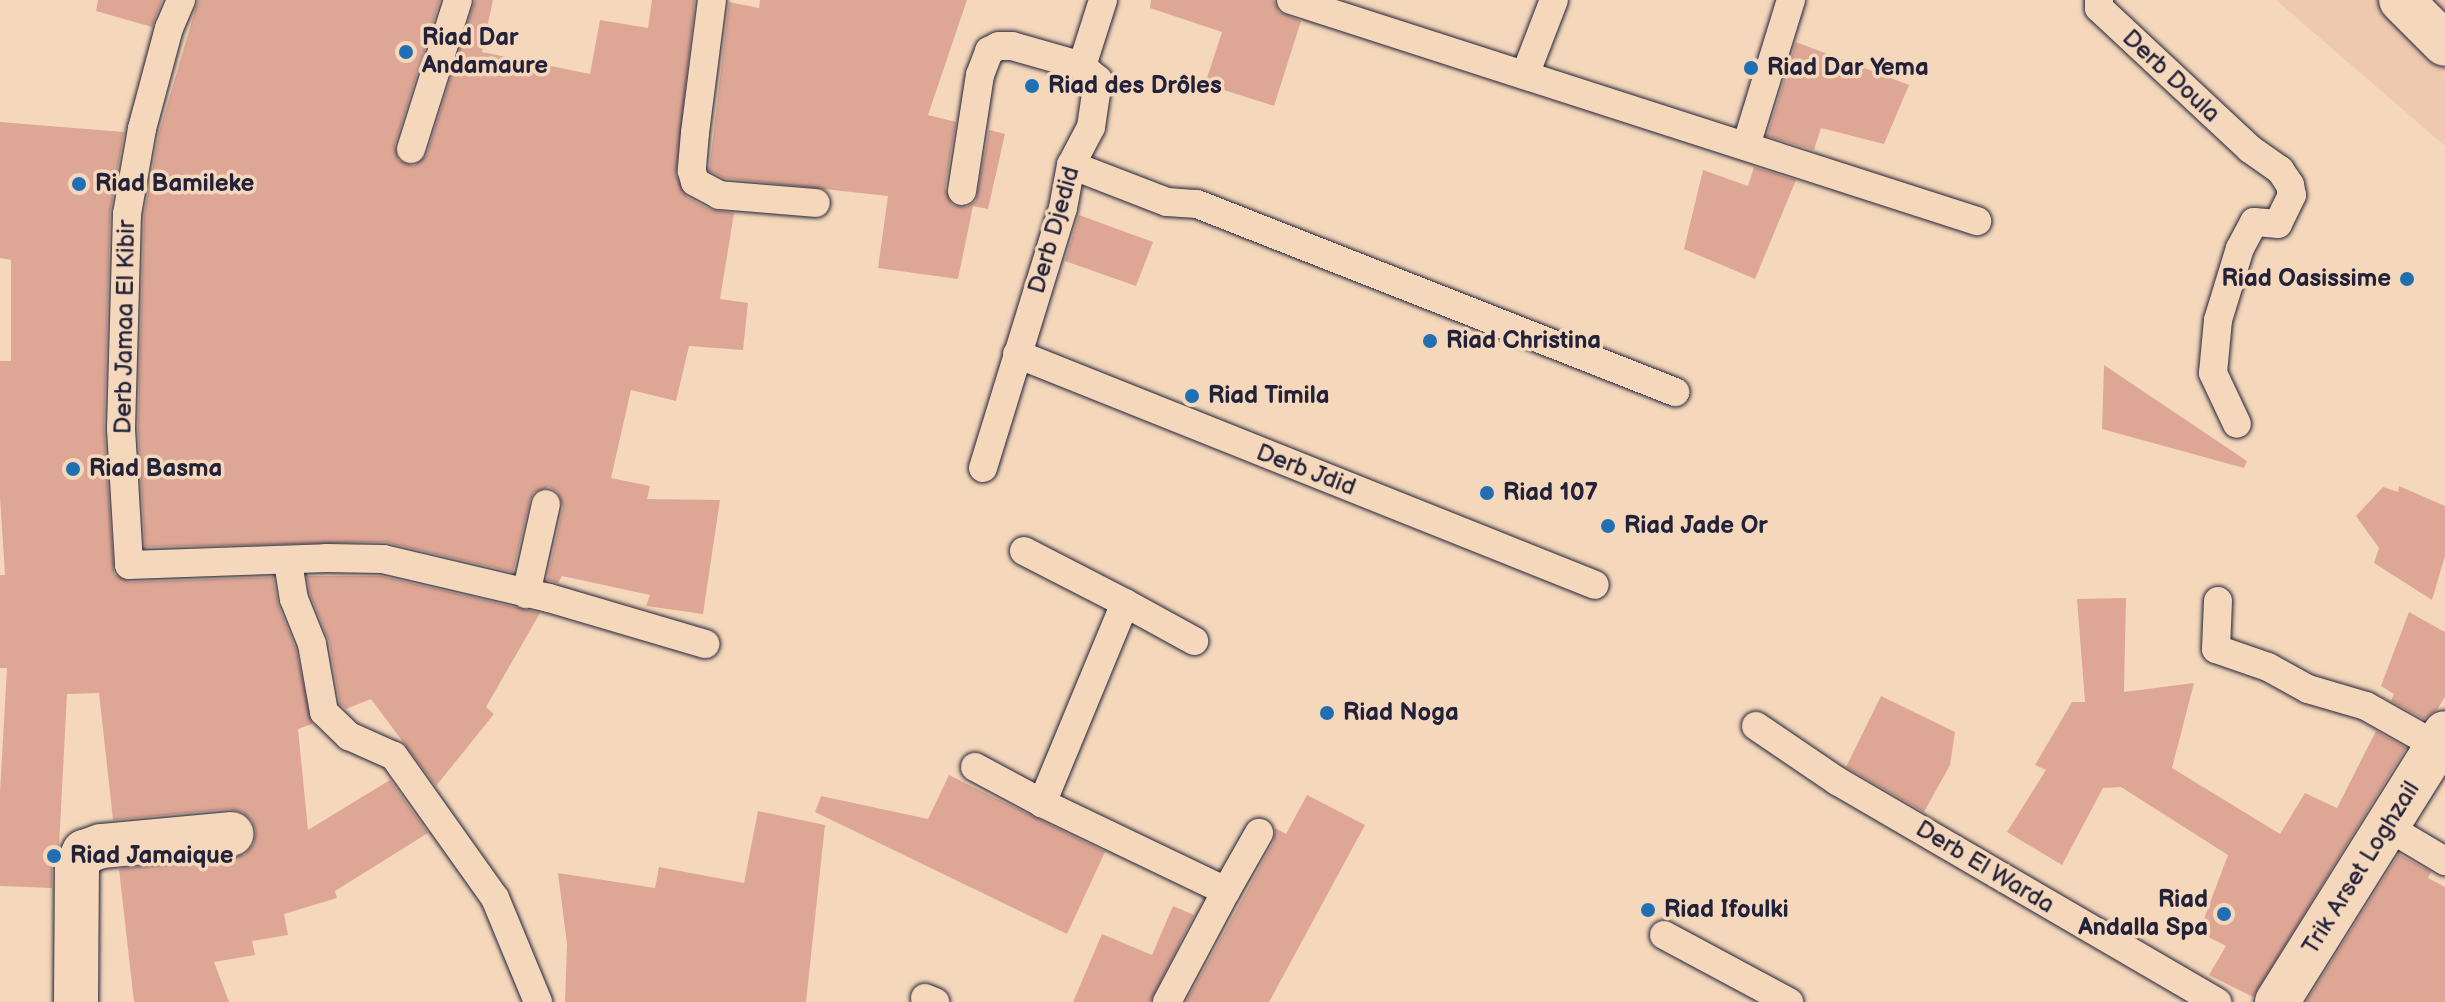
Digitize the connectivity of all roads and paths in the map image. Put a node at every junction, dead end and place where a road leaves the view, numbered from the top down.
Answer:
1 (181, 0) edge
2 (458, 0) edge
3 (712, 0) edge
4 (1103, 0) edge
5 (1291, 0) edge
6 (1554, 0) edge
7 (1791, 0) edge
8 (2099, 0) edge
9 (2401, 0) edge
10 (2445, 44) edge
11 (1082, 66) junction
12 (1525, 75) junction
13 (1746, 146) junction
14 (411, 149) dead end
15 (1071, 165) junction
16 (962, 191) dead end
17 (816, 203) dead end
18 (1977, 221) dead end
19 (1017, 354) junction
20 (1675, 392) dead end
21 (2237, 424) dead end
22 (983, 468) dead end
23 (546, 504) dead end
24 (1024, 551) dead end
25 (288, 562) junction
26 (1595, 585) dead end
27 (526, 594) junction
28 (2218, 601) dead end
29 (1125, 603) junction
30 (1194, 641) dead end
31 (705, 644) dead end
32 (1756, 726) dead end
33 (2441, 740) edge
34 (975, 767) dead end
35 (1042, 803) junction
36 (2386, 826) junction
37 (1259, 833) dead end
38 (231, 834) dead end
39 (2445, 861) edge
40 (1226, 891) junction
41 (1664, 935) dead end
42 (76, 1002) edge
43 (538, 1002) edge
44 (1167, 1002) edge
45 (1789, 1002) edge
46 (2217, 1002) edge
47 (2277, 1002) edge

1 - 25 lane, Derb Jamaa El Kibir
2 - 14 lane
3 - 17 lane
4 - 11 lane
5 - 12 lane
6 - 12 lane
7 - 13 lane
8 - 21 lane, Derb Doula
9 - 10 street
11 - 15 lane, Derb Djedid
11 - 16 lane
12 - 13 lane
13 - 18 lane
15 - 19 lane, Derb Djedid
15 - 20 lane
19 - 22 lane, Derb Djedid
19 - 26 lane, Derb Jdid
23 - 27 lane
24 - 29 lane
25 - 27 lane
25 - 43 lane
27 - 31 lane
28 - 33 lane
29 - 30 lane
29 - 35 lane
32 - 46 lane, Derb El Warda
33 - 36 street, Trik Arset Loghzail
34 - 35 lane
35 - 40 lane
36 - 39 lane
36 - 47 street, Trik Arset Loghzail
37 - 40 lane
38 - 42 street
40 - 44 lane
41 - 45 lane

